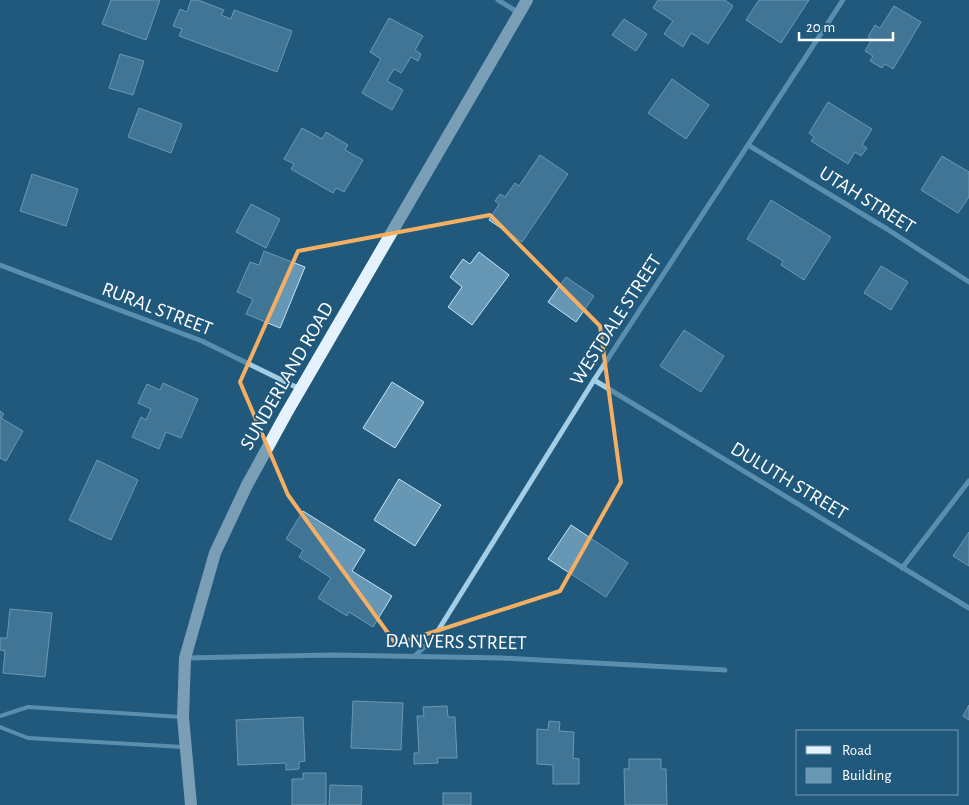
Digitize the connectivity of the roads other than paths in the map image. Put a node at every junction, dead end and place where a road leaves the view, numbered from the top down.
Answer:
1 (498, 0) edge
2 (527, 0) edge
3 (843, 0) edge
4 (519, 13) junction
5 (748, 145) junction
6 (0, 265) edge
7 (969, 282) edge
8 (594, 380) junction
9 (301, 389) junction
10 (969, 481) edge
11 (902, 568) junction
12 (969, 608) edge
13 (415, 656) junction
14 (186, 658) junction
15 (725, 670) dead end
16 (0, 716) edge
17 (183, 717) junction
18 (0, 727) edge
19 (184, 747) junction
20 (191, 805) edge

1 - 4 street
2 - 4 main road, SUNDERLAND ROAD
3 - 5 street, WESTDALE STREET
4 - 9 main road, SUNDERLAND ROAD
5 - 7 street, UTAH STREET
5 - 8 street, WESTDALE STREET
6 - 9 street, RURAL STREET
8 - 11 street, DULUTH STREET
8 - 13 street, WESTDALE STREET
9 - 14 main road, SUNDERLAND ROAD
10 - 11 street
11 - 12 street, DULUTH STREET
13 - 14 street, DANVERS STREET
13 - 15 street, DANVERS STREET
14 - 17 main road, SUNDERLAND ROAD
16 - 17 lane
17 - 19 main road, SUNDERLAND ROAD
18 - 19 lane
19 - 20 main road, SUNDERLAND ROAD

